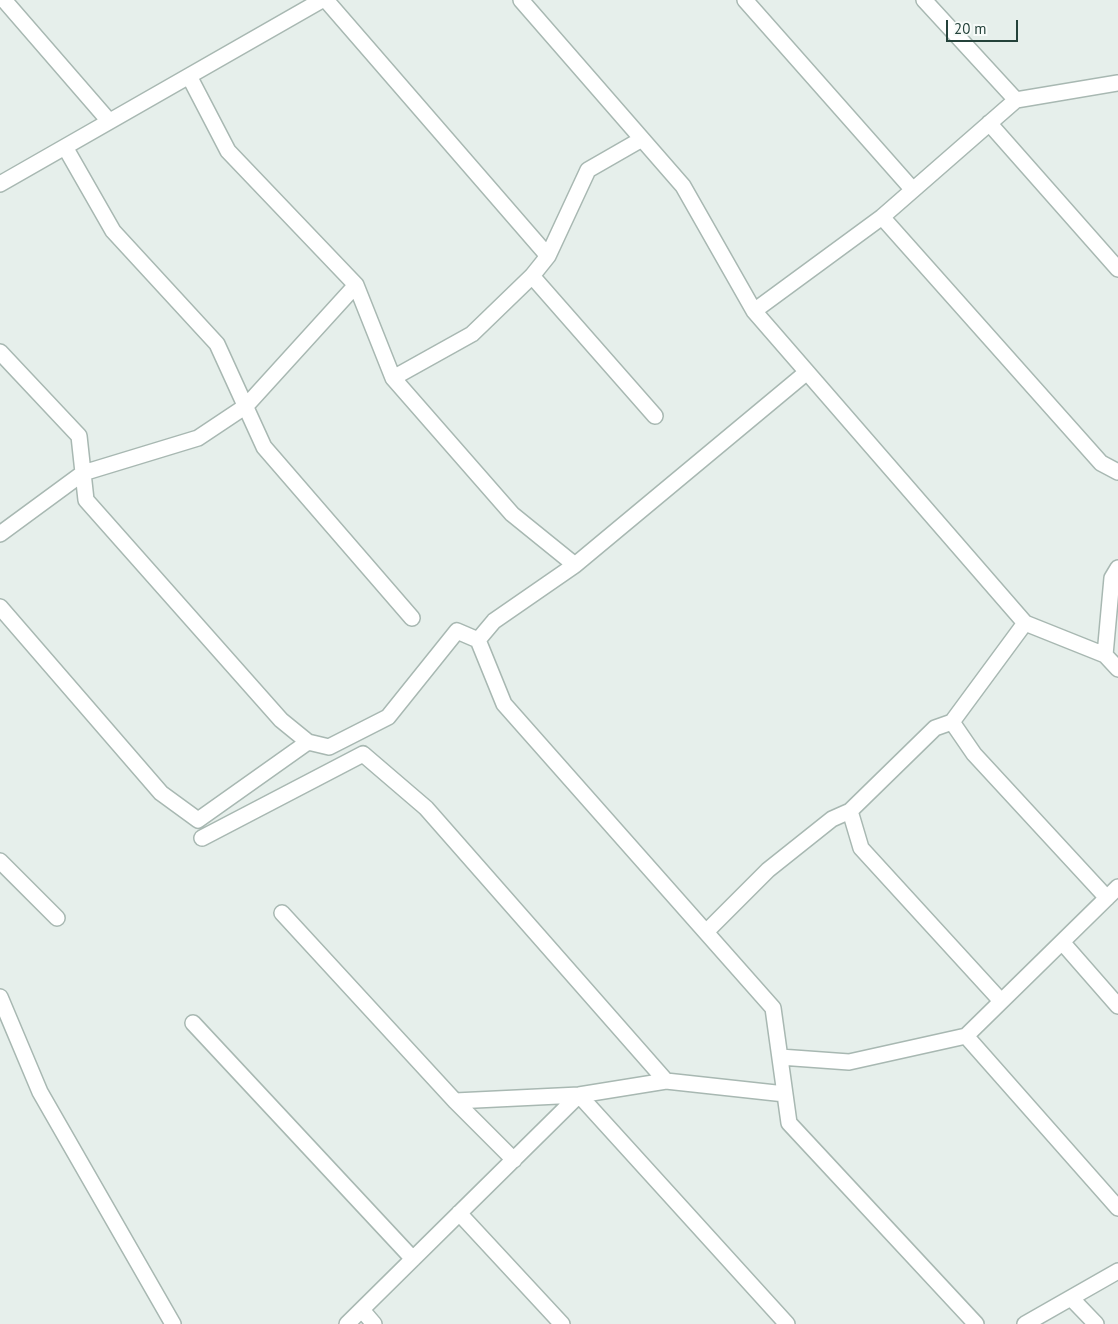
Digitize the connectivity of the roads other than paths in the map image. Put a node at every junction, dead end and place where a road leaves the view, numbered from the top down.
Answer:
1 (4, 0) edge
2 (322, 0) edge
3 (326, 0) edge
4 (521, 0) edge
5 (745, 0) edge
6 (924, 0) edge
7 (189, 76) junction
8 (1118, 83) edge
9 (1016, 100) junction
10 (109, 121) junction
11 (989, 123) junction
12 (642, 139) junction
13 (65, 147) junction
14 (0, 184) edge
15 (913, 190) junction
16 (882, 217) junction
17 (548, 256) junction
18 (1118, 269) edge
19 (532, 276) junction
20 (356, 284) junction
21 (754, 312) junction
22 (0, 352) edge
23 (807, 372) junction
24 (393, 378) junction
25 (246, 406) junction
26 (655, 416) dead end
27 (1118, 472) edge
28 (83, 473) junction
29 (0, 534) edge
30 (576, 565) junction
31 (1118, 568) edge
32 (0, 607) edge
33 (412, 618) dead end
34 (1026, 623) junction
35 (478, 640) junction
36 (1105, 655) junction
37 (1118, 668) edge
38 (952, 722) junction
39 (308, 742) junction
40 (850, 811) junction
41 (202, 838) dead end
42 (0, 861) edge
43 (1118, 887) edge
44 (1107, 898) junction
45 (282, 913) dead end
46 (57, 918) dead end
47 (706, 932) junction
48 (1062, 942) junction
49 (0, 997) edge
50 (1001, 1001) junction
51 (1118, 1006) edge
52 (193, 1022) dead end
53 (966, 1036) junction
54 (780, 1057) junction
55 (666, 1081) junction
56 (785, 1094) junction
57 (579, 1095) junction
58 (456, 1101) junction
59 (514, 1160) junction
60 (1118, 1208) edge
61 (460, 1213) junction
62 (413, 1259) junction
63 (1118, 1271) edge
64 (1071, 1298) junction
65 (362, 1310) junction
66 (173, 1324) edge
67 (347, 1324) edge
68 (374, 1324) edge
69 (562, 1324) edge
70 (786, 1324) edge
71 (976, 1324) edge
72 (1025, 1324) edge
73 (1096, 1324) edge

1 - 10 street
2 - 7 street
3 - 17 street
4 - 12 street
5 - 15 street
6 - 9 street
7 - 10 street
7 - 20 street
8 - 9 street
9 - 11 street
10 - 13 street
11 - 15 street
11 - 18 street
12 - 17 street
12 - 21 street
13 - 14 street
13 - 25 street
15 - 16 street
16 - 21 street
16 - 27 street
17 - 19 street
19 - 24 street
19 - 26 street
20 - 24 street
20 - 25 street
21 - 23 street
22 - 28 street
23 - 30 street
23 - 34 street
24 - 30 street
25 - 28 street
25 - 33 street
28 - 29 street
28 - 39 street
30 - 35 street
31 - 36 street
32 - 39 street
34 - 36 street
34 - 38 street
35 - 39 street
35 - 47 street
36 - 37 street
38 - 40 street
38 - 44 street
40 - 47 street
40 - 50 street
41 - 55 street
42 - 46 street
43 - 44 street
44 - 48 street
45 - 58 street
47 - 54 street
48 - 50 street
48 - 51 street
49 - 66 street
50 - 53 street
52 - 62 street
53 - 54 street
53 - 60 street
54 - 56 street
55 - 56 street
55 - 57 street
56 - 71 street
57 - 58 street
57 - 59 street
57 - 70 street
58 - 59 street
59 - 61 street
61 - 62 street
61 - 69 street
62 - 65 street
63 - 64 street
64 - 72 street
64 - 73 street
65 - 67 street
65 - 68 street

